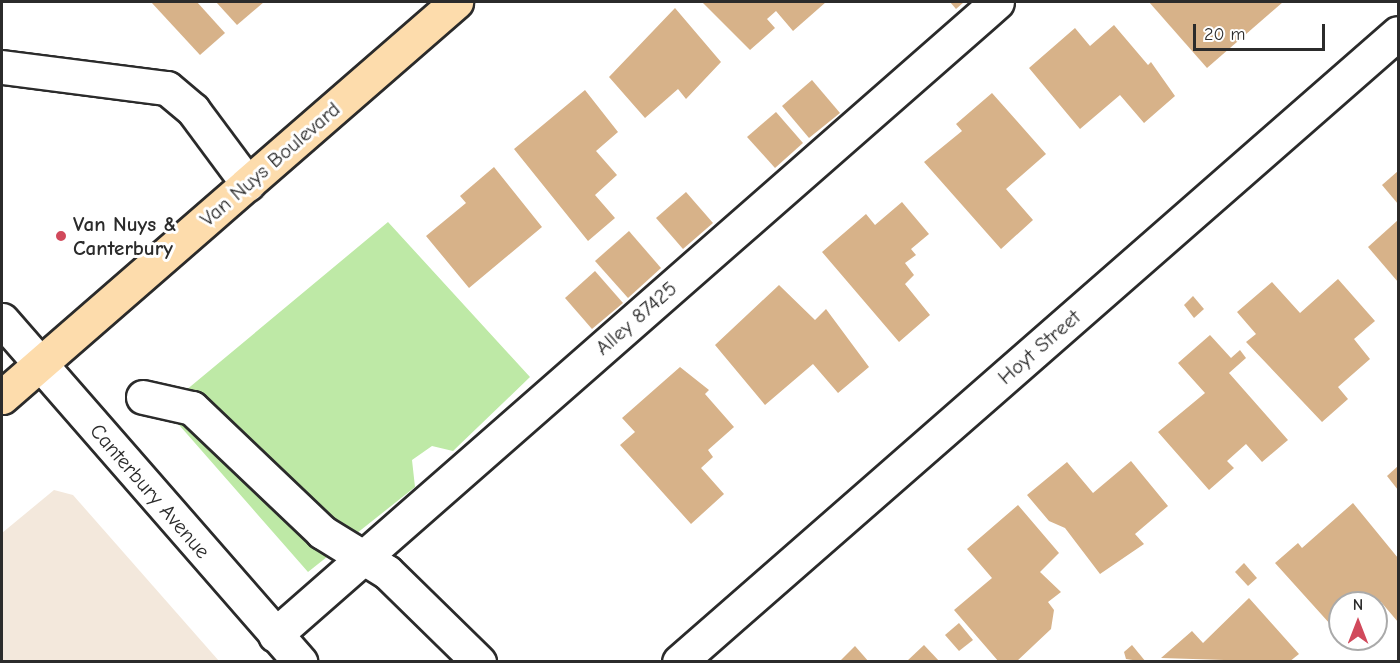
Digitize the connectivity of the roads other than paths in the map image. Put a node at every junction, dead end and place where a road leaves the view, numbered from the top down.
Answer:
1 (456, 2) edge
2 (997, 2) edge
3 (1398, 33) edge
4 (2, 67) edge
5 (248, 184) junction
6 (2, 320) edge
7 (39, 363) junction
8 (2, 397) edge
9 (143, 397) dead end
10 (360, 560) junction
11 (275, 634) junction
12 (300, 662) edge
13 (479, 662) edge
14 (679, 662) edge

1 - 5 main road, Van Nuys Boulevard
2 - 10 street, Alley 87425
3 - 14 street, Hoyt Street
4 - 5 street
5 - 7 main road, Van Nuys Boulevard
6 - 7 street, Canterbury Avenue
7 - 8 main road, Van Nuys Boulevard
7 - 11 street, Canterbury Avenue
9 - 10 street
10 - 11 street, Alley 87425
10 - 13 street
11 - 12 street, Canterbury Avenue

